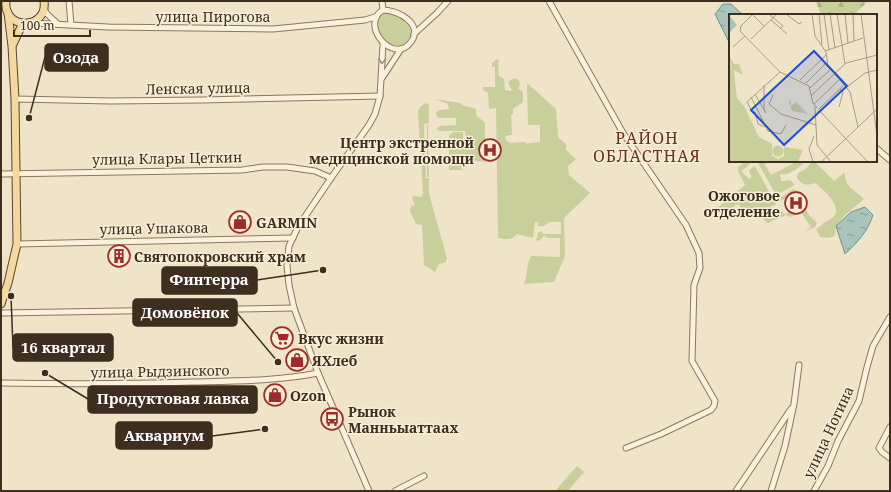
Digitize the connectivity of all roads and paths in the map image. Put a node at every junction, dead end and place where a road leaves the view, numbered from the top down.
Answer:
1 (69, 1) edge
2 (382, 1) edge
3 (448, 1) edge
4 (549, 1) edge
5 (1, 2) edge
6 (44, 5) edge
7 (7, 7) edge
8 (383, 10) junction
9 (375, 18) junction
10 (365, 20) junction
11 (411, 22) junction
12 (28, 23) junction
13 (58, 24) junction
14 (71, 25) junction
15 (424, 25) junction
16 (374, 27) junction
17 (414, 34) junction
18 (383, 44) junction
19 (12, 46) junction
20 (401, 49) junction
21 (381, 78) junction
22 (380, 96) junction
23 (15, 98) junction
24 (877, 149) edge
25 (890, 160) edge
26 (16, 173) junction
27 (1, 174) edge
28 (331, 178) junction
29 (293, 238) junction
30 (17, 244) junction
31 (1, 304) edge
32 (294, 308) junction
33 (1, 313) edge
34 (890, 317) edge
35 (799, 365) dead end
36 (318, 373) junction
37 (1, 383) edge
38 (794, 404) junction
39 (890, 427) edge
40 (626, 448) dead end
41 (890, 458) edge
42 (424, 476) dead end
43 (369, 491) edge
44 (394, 491) edge
45 (736, 491) edge
46 (770, 491) edge
47 (814, 491) edge

1 - 14 street
2 - 8 street
3 - 15 street
4 - 40 street
5 - 7 street
6 - 12 main road
6 - 13 street
7 - 12 main road
7 - 19 main road
8 - 9 street
8 - 11 street
9 - 10 street, улица Пирогова
9 - 16 street
10 - 14 street, улица Пирогова
10 - 16 street
11 - 15 street
11 - 17 street
12 - 13 street, улица Пирогова
12 - 19 main road
13 - 14 street, улица Пирогова
15 - 17 street
16 - 18 street
17 - 20 street
18 - 20 street
18 -> 21 street
19 - 23 main road
20 - 21 street
21 - 22 street
22 - 23 street, Ленская улица
22 - 28 street
23 - 26 main road
24 - 25 street
26 - 27 street, улица Клары Цеткин
26 - 28 street, улица Клары Цеткин
26 - 30 main road
28 - 29 street
29 - 30 street, улица Ушакова
29 - 32 street
30 - 31 main road
32 - 33 street
32 - 36 street
34 - 47 street, улица Ногина
35 - 38 street
36 - 37 street, улица Рыдзинского
36 - 43 street
38 - 45 street
38 - 46 street
39 - 41 street
42 - 44 street

